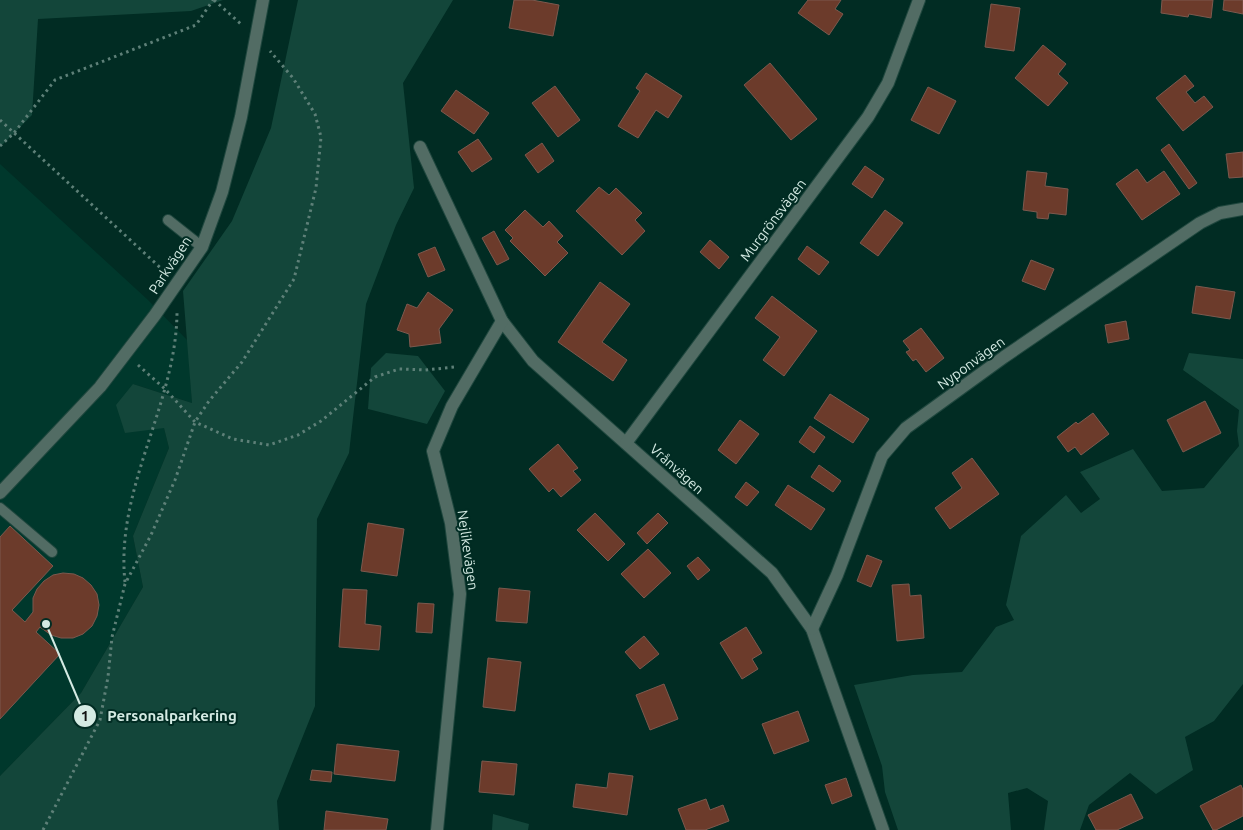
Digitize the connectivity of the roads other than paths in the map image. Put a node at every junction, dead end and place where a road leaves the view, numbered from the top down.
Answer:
1 (263, 0) edge
2 (918, 0) edge
3 (420, 147) dead end
4 (1243, 208) edge
5 (168, 220) dead end
6 (202, 247) junction
7 (502, 322) junction
8 (626, 443) junction
9 (0, 493) edge
10 (0, 508) edge
11 (52, 552) dead end
12 (812, 629) junction
13 (437, 830) edge
14 (883, 830) edge

1 - 6 street, Parkvägen
2 - 8 street, Murgrönsvägen
3 - 7 street, Vrånvägen
4 - 12 street, Nyponvägen
5 - 6 lane
6 - 9 street, Parkvägen
7 - 8 street, Vrånvägen
7 - 13 street, Nejlikevägen
8 - 12 street, Vrånvägen
10 - 11 lane
12 - 14 street, Vrånvägen

